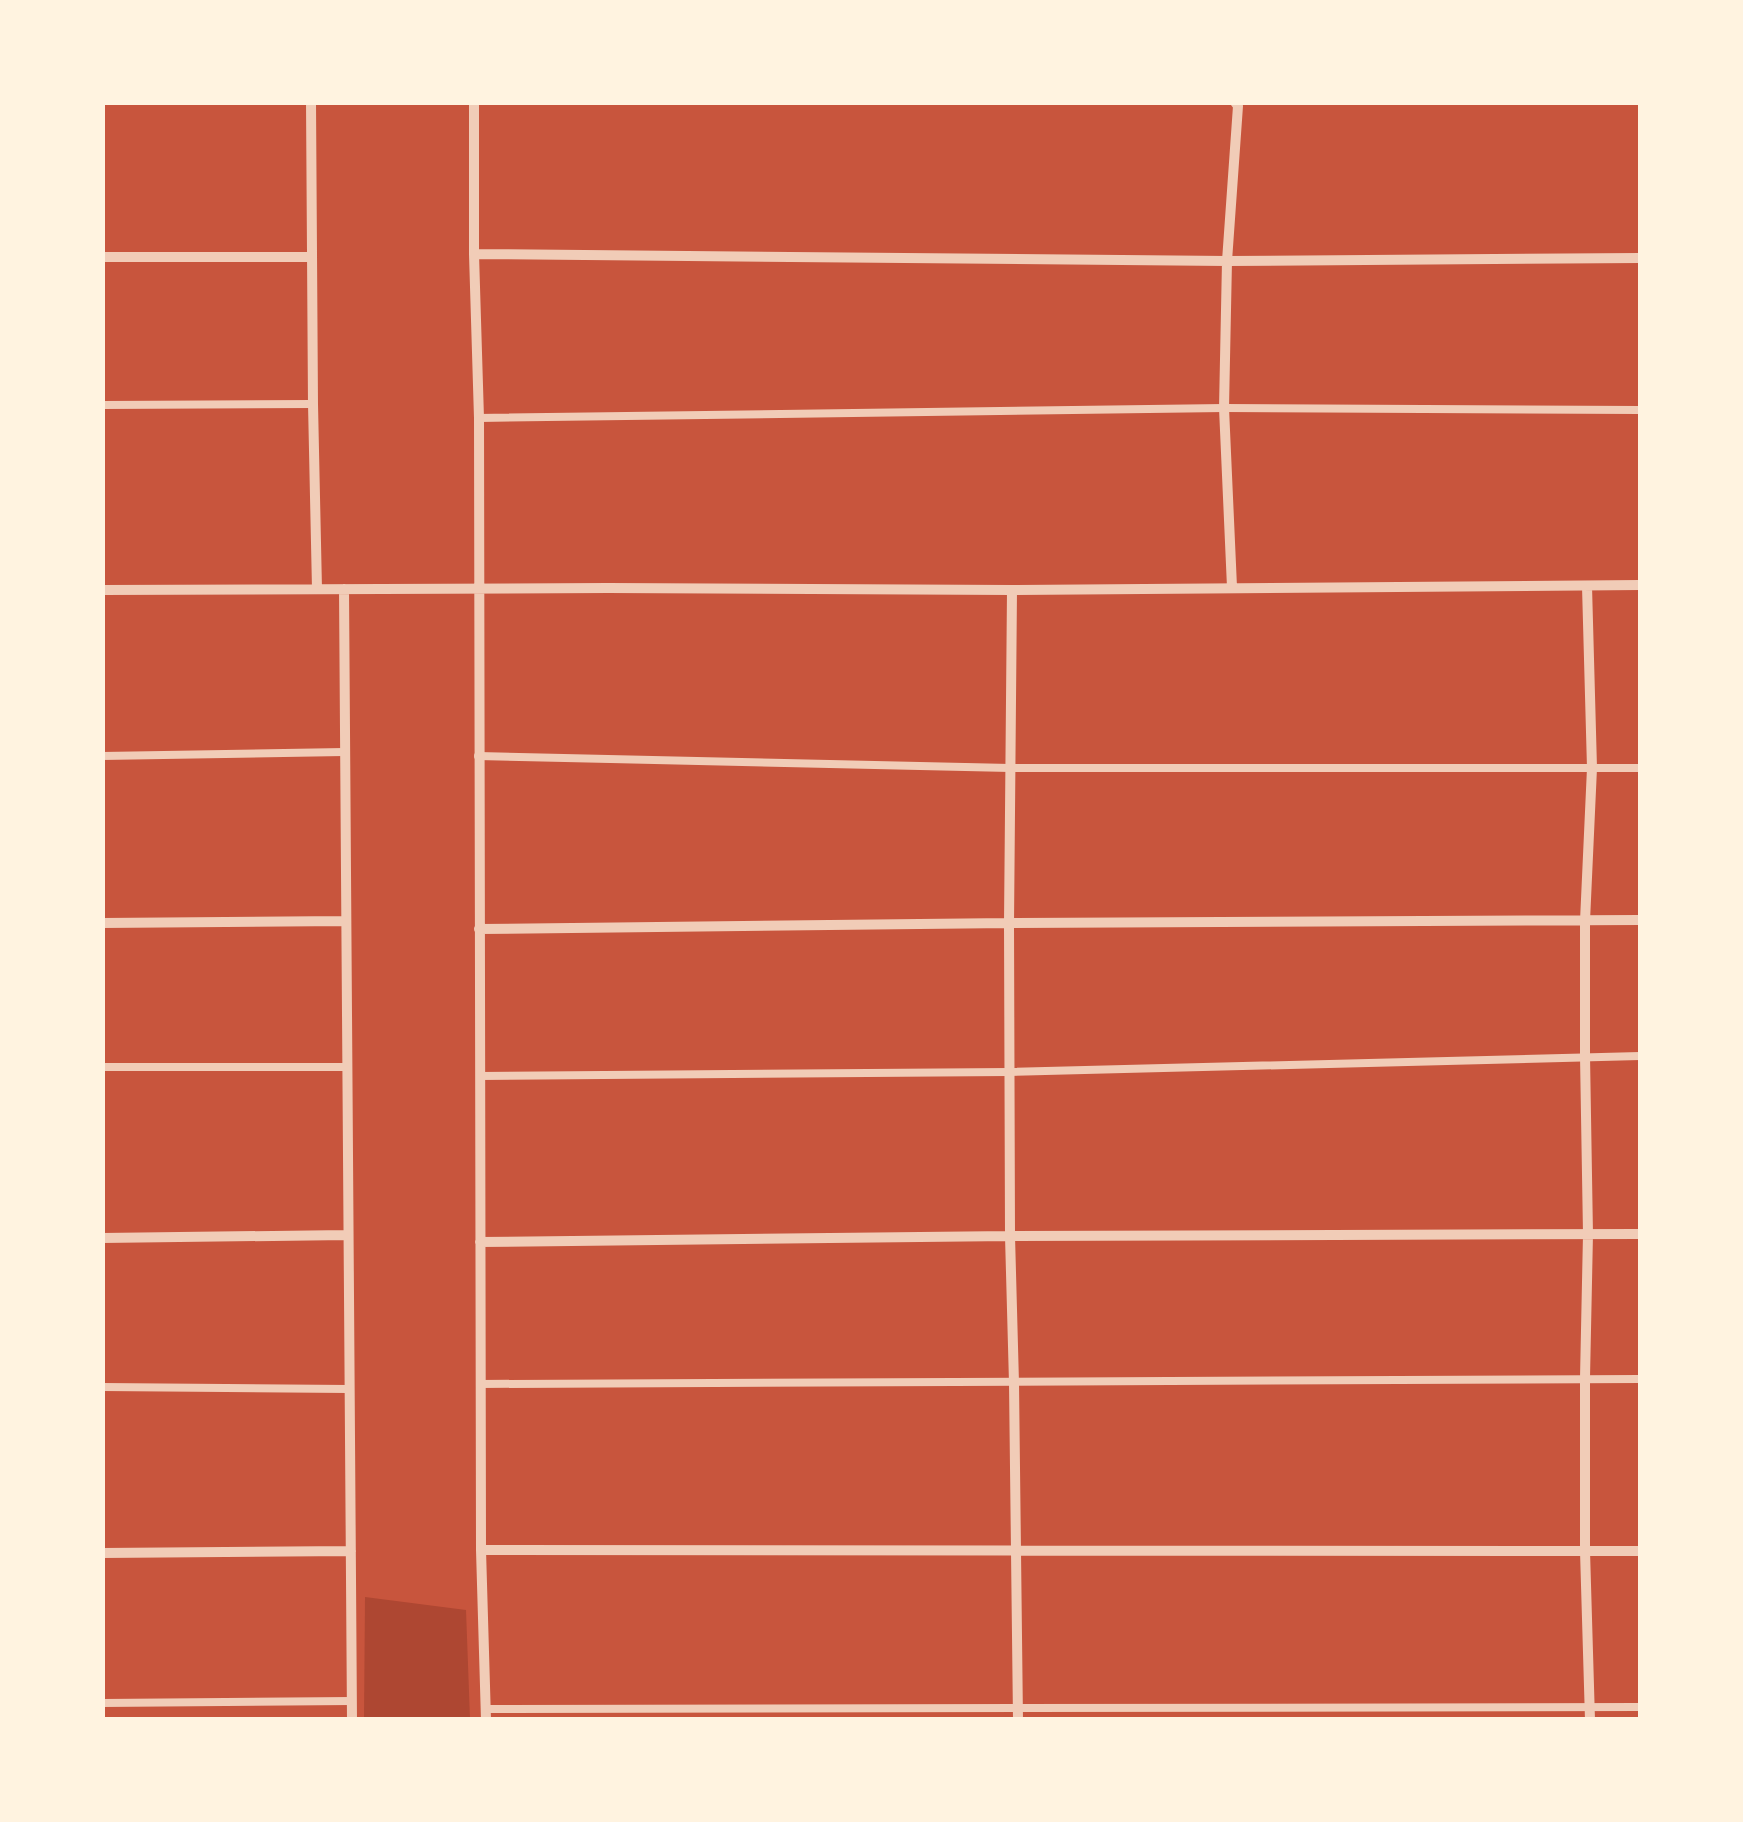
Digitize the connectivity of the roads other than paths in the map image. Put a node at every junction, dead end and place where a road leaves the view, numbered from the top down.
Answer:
1 (311, 102) edge
2 (474, 102) edge
3 (1235, 102) edge
4 (474, 254) junction
5 (102, 257) edge
6 (312, 257) junction
7 (1640, 258) edge
8 (1227, 261) junction
9 (102, 404) edge
10 (313, 404) junction
11 (1224, 408) junction
12 (1640, 410) edge
13 (480, 418) junction
14 (1587, 586) junction
15 (1640, 586) edge
16 (1232, 587) junction
17 (478, 588) junction
18 (344, 589) junction
19 (102, 590) edge
20 (317, 590) junction
21 (1012, 590) junction
22 (344, 752) junction
23 (102, 756) edge
24 (478, 756) junction
25 (1010, 768) junction
26 (1592, 768) junction
27 (1640, 768) edge
28 (1586, 920) junction
29 (1640, 920) edge
30 (345, 921) junction
31 (102, 923) edge
32 (1008, 923) junction
33 (479, 929) junction
34 (1585, 1056) junction
35 (1640, 1056) edge
36 (346, 1066) junction
37 (102, 1067) edge
38 (1009, 1072) junction
39 (480, 1076) junction
40 (1588, 1234) junction
41 (1640, 1234) edge
42 (347, 1235) junction
43 (1010, 1236) junction
44 (102, 1238) edge
45 (480, 1242) junction
46 (1585, 1378) junction
47 (1640, 1379) edge
48 (1014, 1382) junction
49 (480, 1384) junction
50 (102, 1387) edge
51 (349, 1388) junction
52 (481, 1550) junction
53 (351, 1551) junction
54 (1585, 1551) junction
55 (1640, 1551) edge
56 (1016, 1552) junction
57 (102, 1553) edge
58 (352, 1701) junction
59 (102, 1703) edge
60 (1590, 1706) junction
61 (1640, 1707) edge
62 (486, 1714) edge
63 (1018, 1714) edge
64 (352, 1720) edge
65 (1590, 1720) edge

1 - 6 street
2 - 4 street
3 - 8 street
4 - 8 street
4 - 13 street
5 - 6 street
6 - 10 street
7 - 8 street
8 - 11 street
9 - 10 lane
10 - 20 street
11 - 12 lane
11 - 13 lane
11 - 16 street
13 - 17 street
14 - 15 street
14 - 16 street
14 - 26 street
16 - 21 street
17 - 18 street
17 - 21 street
17 - 24 street
18 - 20 street
18 - 22 street
19 - 20 street
21 - 25 street
22 - 23 lane
22 - 30 street
24 - 25 lane
24 - 33 street
25 - 26 lane
25 - 32 street
26 - 27 lane
26 - 28 street
28 - 29 street
28 - 32 street
28 - 34 street
30 - 31 street
30 - 36 street
32 - 33 street
32 - 38 street
33 - 39 street
34 - 35 lane
34 - 38 lane
34 - 40 street
36 - 37 lane
36 - 42 street
38 - 39 lane
38 - 43 street
39 - 45 street
40 - 41 street
40 - 43 street
40 - 46 street
42 - 44 street
42 - 51 street
43 - 45 street
43 - 48 street
45 - 49 street
46 - 47 lane
46 - 48 lane
46 - 54 street
48 - 49 lane
48 - 56 street
49 - 52 street
50 - 51 lane
51 - 53 street
52 - 56 street
52 - 62 street
53 - 57 street
53 - 58 street
54 - 55 street
54 - 56 street
54 - 60 street
56 - 63 street
58 - 59 lane
58 - 64 street
60 - 61 lane
60 - 63 lane
60 - 65 street
62 - 63 lane

